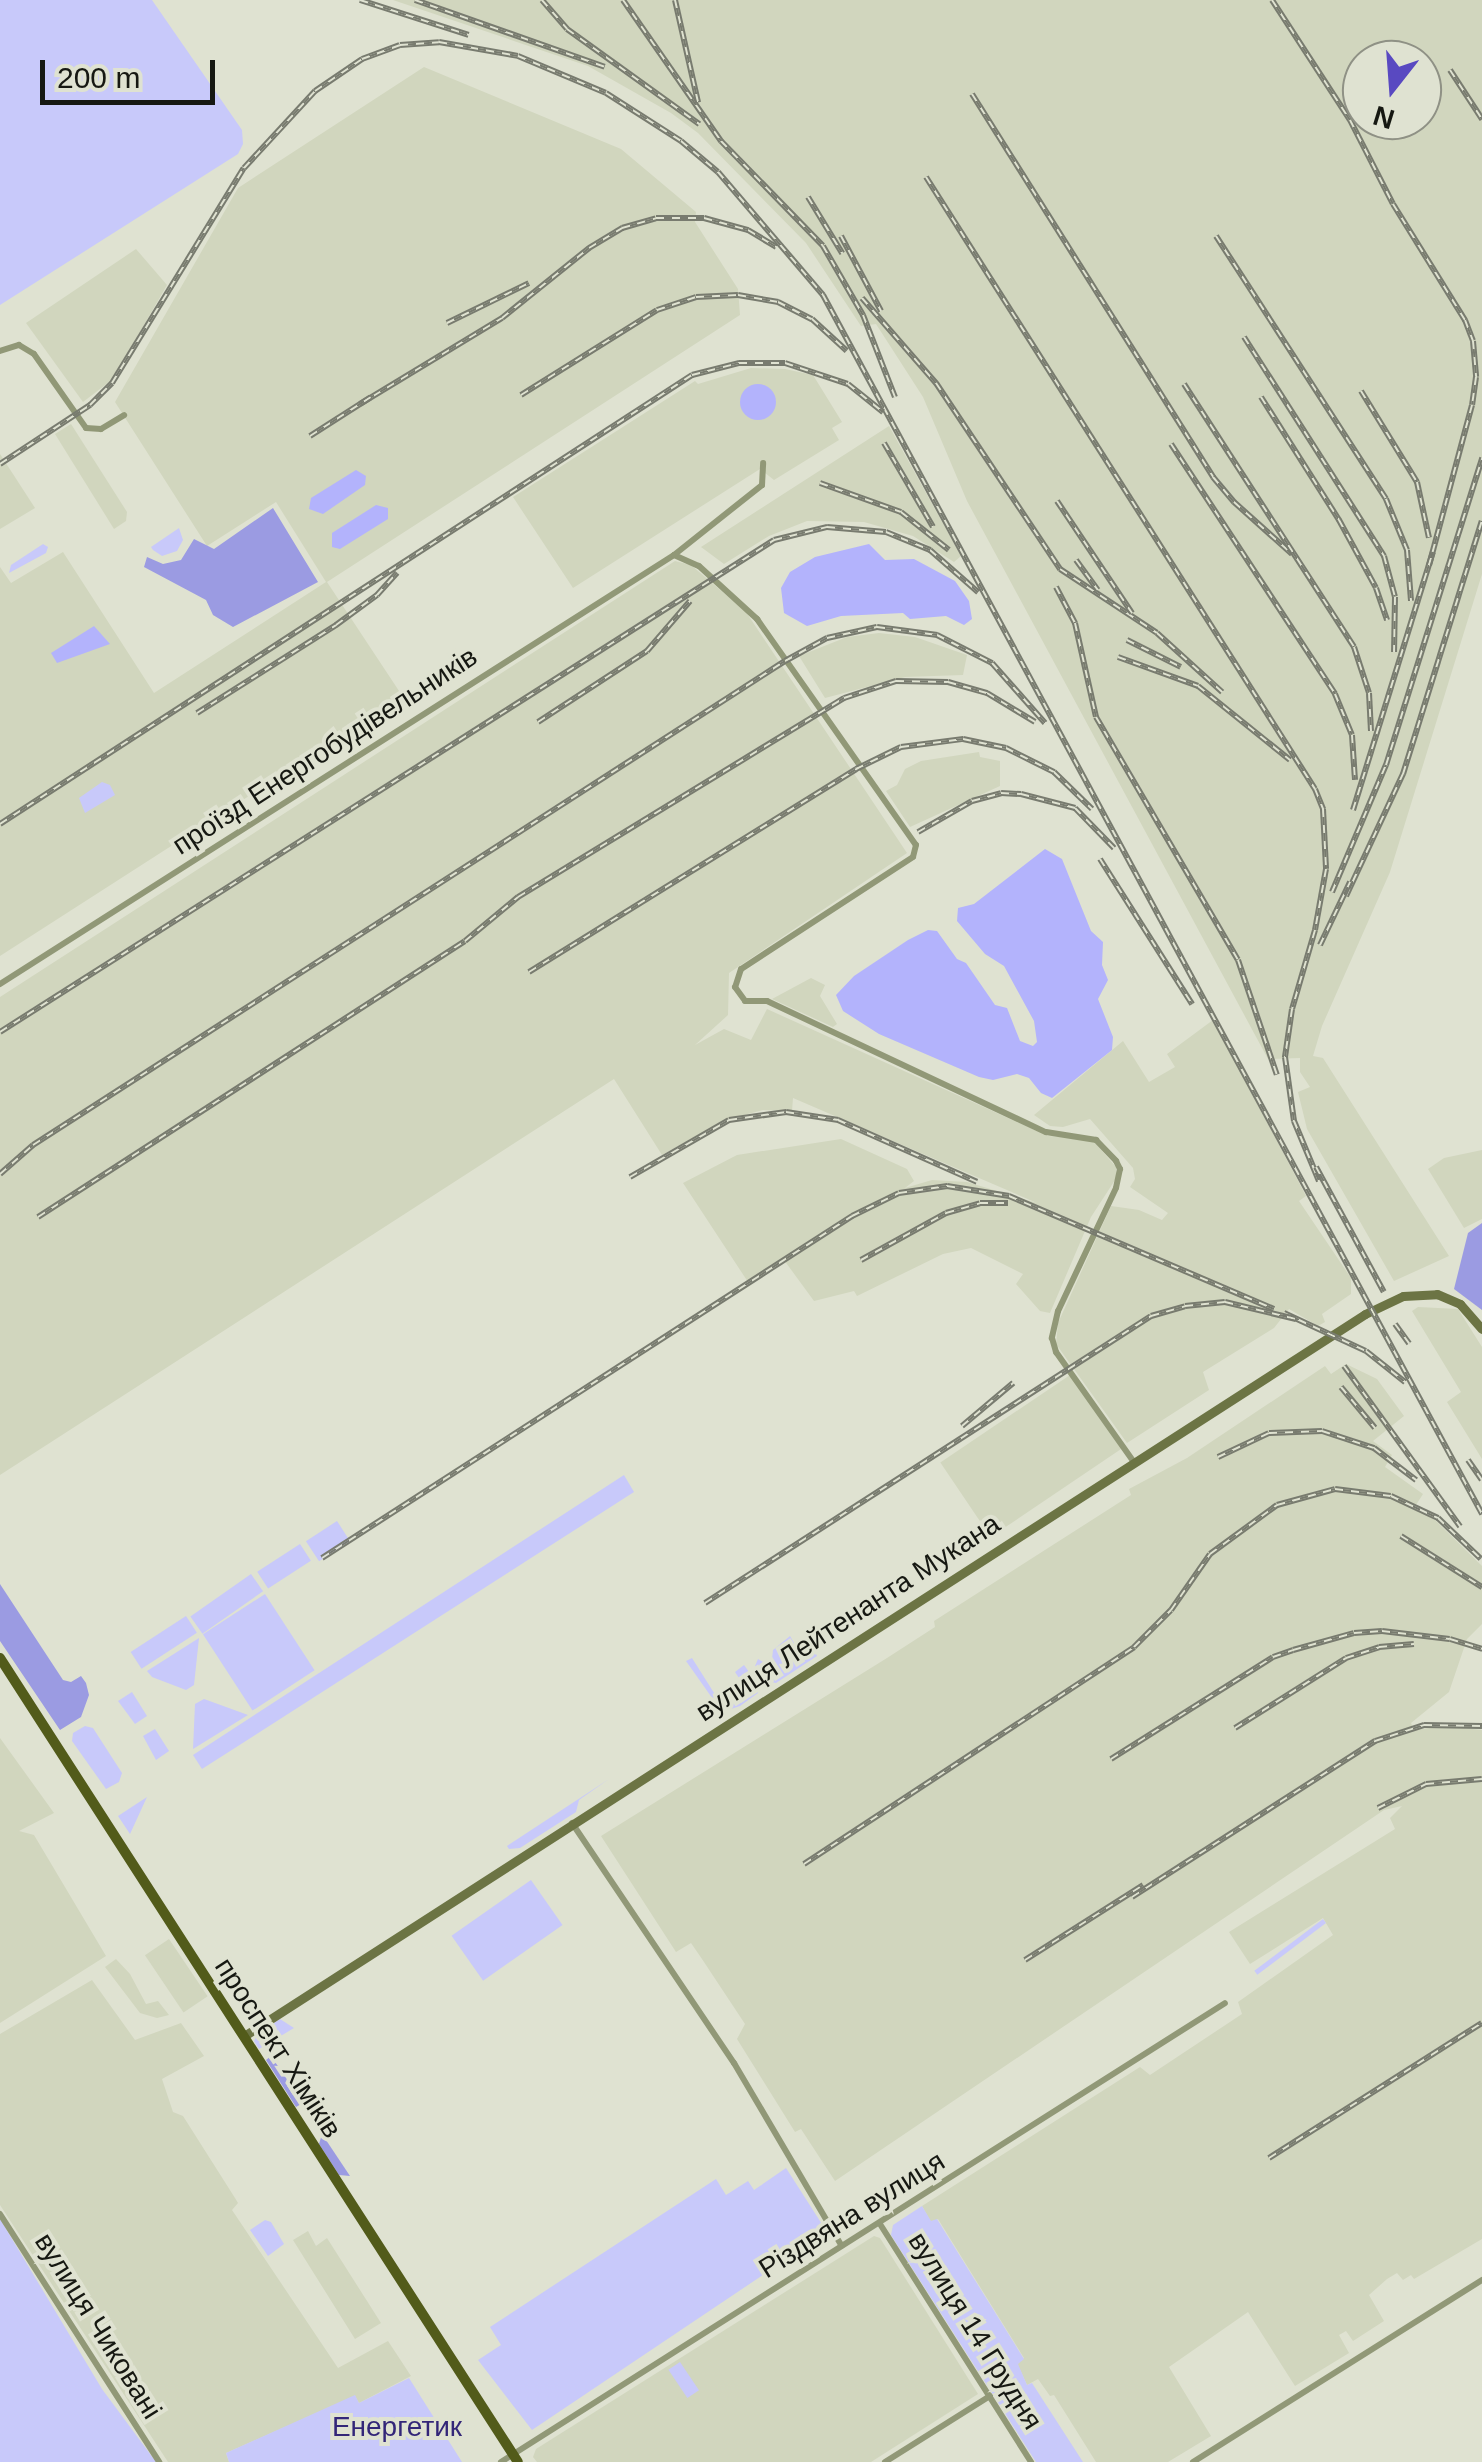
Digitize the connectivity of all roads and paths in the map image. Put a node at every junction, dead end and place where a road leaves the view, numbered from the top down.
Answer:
1 (0, 351) edge
2 (124, 415) dead end
3 (763, 463) dead end
4 (674, 555) junction
5 (0, 984) edge
6 (1482, 1329) edge
7 (1134, 1462) junction
8 (0, 1658) edge
9 (572, 1822) junction
10 (1225, 2003) dead end
11 (244, 2036) junction
12 (0, 2214) edge
13 (880, 2224) junction
14 (842, 2246) junction
15 (1482, 2280) edge
16 (990, 2396) junction
17 (517, 2460) edge
18 (159, 2462) edge
19 (502, 2462) edge
20 (885, 2462) edge
21 (1031, 2462) edge
22 (1193, 2462) edge

1 - 2 street
3 - 4 street, проїзд Енергобудівельників
4 - 5 street, проїзд Енергобудівельників
4 - 7 street
6 - 7 main road, вулиця Лейтенанта Мукана
7 - 9 main road, вулиця Лейтенанта Мукана
8 - 11 main road, проспект Хіміків
9 - 11 main road, вулиця Лейтенанта Мукана
9 - 14 street
10 - 13 street, Різдвяна вулиця
11 - 17 main road, проспект Хіміків
12 - 18 street, вулиця Чиковані
13 - 14 street, Різдвяна вулиця
13 - 16 street, вулиця 14 Грудня
14 - 17 street, Різдвяна вулиця
15 - 22 street
16 - 20 street
16 - 21 street, вулиця 14 Грудня
17 - 19 street, Різдвяна вулиця

